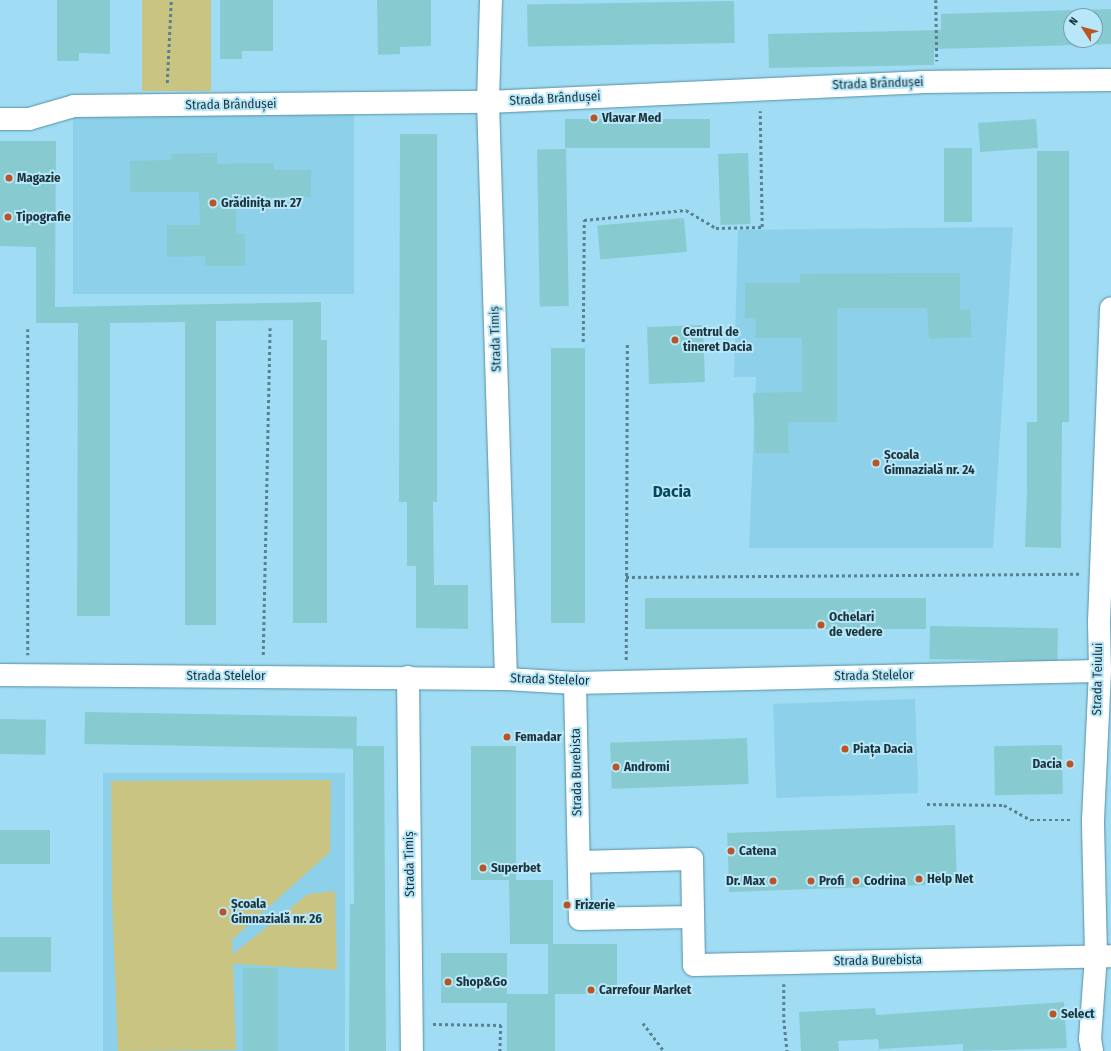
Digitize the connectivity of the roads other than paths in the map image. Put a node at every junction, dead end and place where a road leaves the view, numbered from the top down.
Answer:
1 (491, 0) edge
2 (1111, 80) edge
3 (488, 102) junction
4 (0, 119) edge
5 (1111, 308) edge
6 (1100, 671) junction
7 (0, 675) edge
8 (408, 678) junction
9 (506, 679) junction
10 (575, 683) junction
11 (579, 862) junction
12 (693, 917) junction
13 (1104, 956) edge
14 (412, 1051) edge
15 (1092, 1051) edge

1 - 3 street, Strada Timiș
2 - 3 street, Strada Brândușei
3 - 4 street, Strada Brândușei
3 - 9 street, Strada Timiș
5 - 6 street, Strada Teiului
6 - 10 street, Strada Stelelor
6 - 13 street, Strada Teiului
7 - 8 street, Strada Stelelor
8 - 9 street, Strada Stelelor
8 - 14 street, Strada Timiș
9 - 10 street, Strada Stelelor
10 - 11 street, Strada Burebista
11 - 12 street, Strada Burebista
11 - 12 street, Strada Burebista
12 - 13 street, Strada Burebista
13 - 15 street, Strada Teiului

